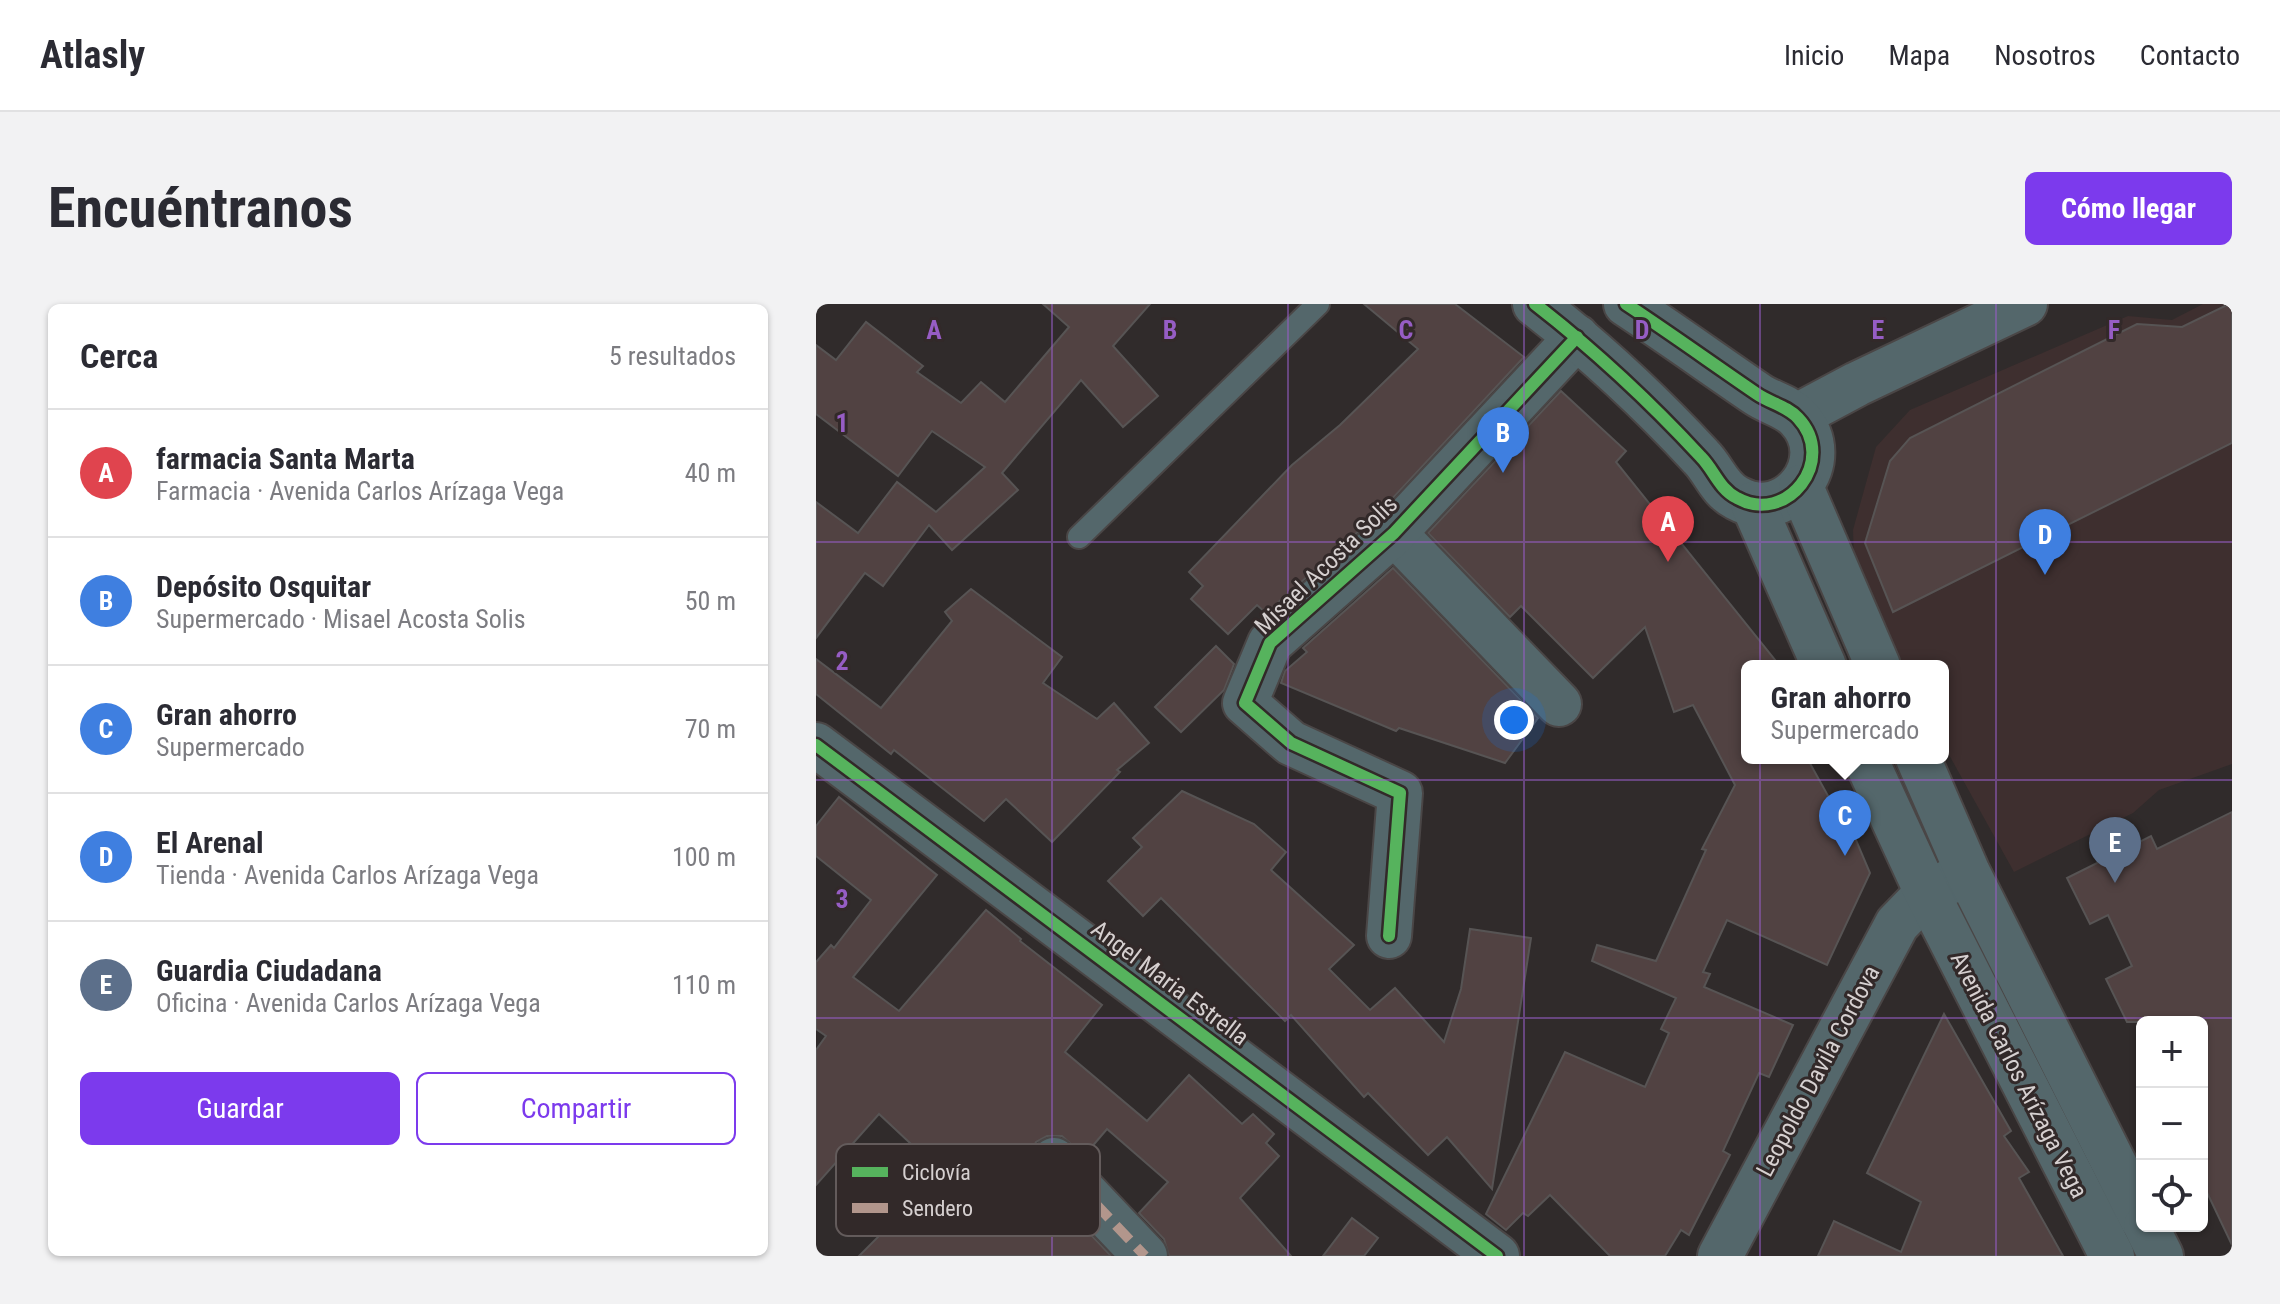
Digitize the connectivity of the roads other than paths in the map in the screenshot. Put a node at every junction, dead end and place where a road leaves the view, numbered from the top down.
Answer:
1 (1318, 304) edge
2 (1535, 304) edge
3 (1626, 304) edge
4 (2014, 306) edge
5 (1577, 337) junction
6 (1797, 416) junction
7 (1801, 487) junction
8 (1753, 504) junction
9 (1394, 533) junction
10 (1079, 537) dead end
11 (1821, 660) edge
12 (1875, 660) edge
13 (1559, 704) dead end
14 (816, 745) edge
15 (1868, 764) edge
16 (1921, 764) edge
17 (1968, 873) junction
18 (1927, 893) junction
19 (1389, 936) dead end
20 (2136, 1207) edge
21 (1100, 1209) edge
22 (2149, 1232) edge
23 (1145, 1256) edge
24 (1497, 1256) edge
25 (1720, 1256) edge
26 (2112, 1256) edge
27 (2161, 1256) edge

1 - 10 lane
2 - 5 street
3 - 6 street
4 - 6 street
5 - 8 street
5 - 9 street, Misael Acosta Solis
6 - 7 street
7 - 8 street
7 - 12 street
8 - 11 street
9 - 13 street
9 - 19 street, Misael Acosta Solis
14 - 24 street, Angel Maria Estrella
15 - 18 street, Avenida Carlos Arízaga Vega
16 - 17 street, Avenida Carlos Arízaga Vega
17 - 18 street
17 - 20 street, Avenida Carlos Arízaga Vega
18 - 25 street, Leopoldo Davila Cordova
18 - 26 street, Avenida Carlos Arízaga Vega
21 - 23 street
22 - 27 street

